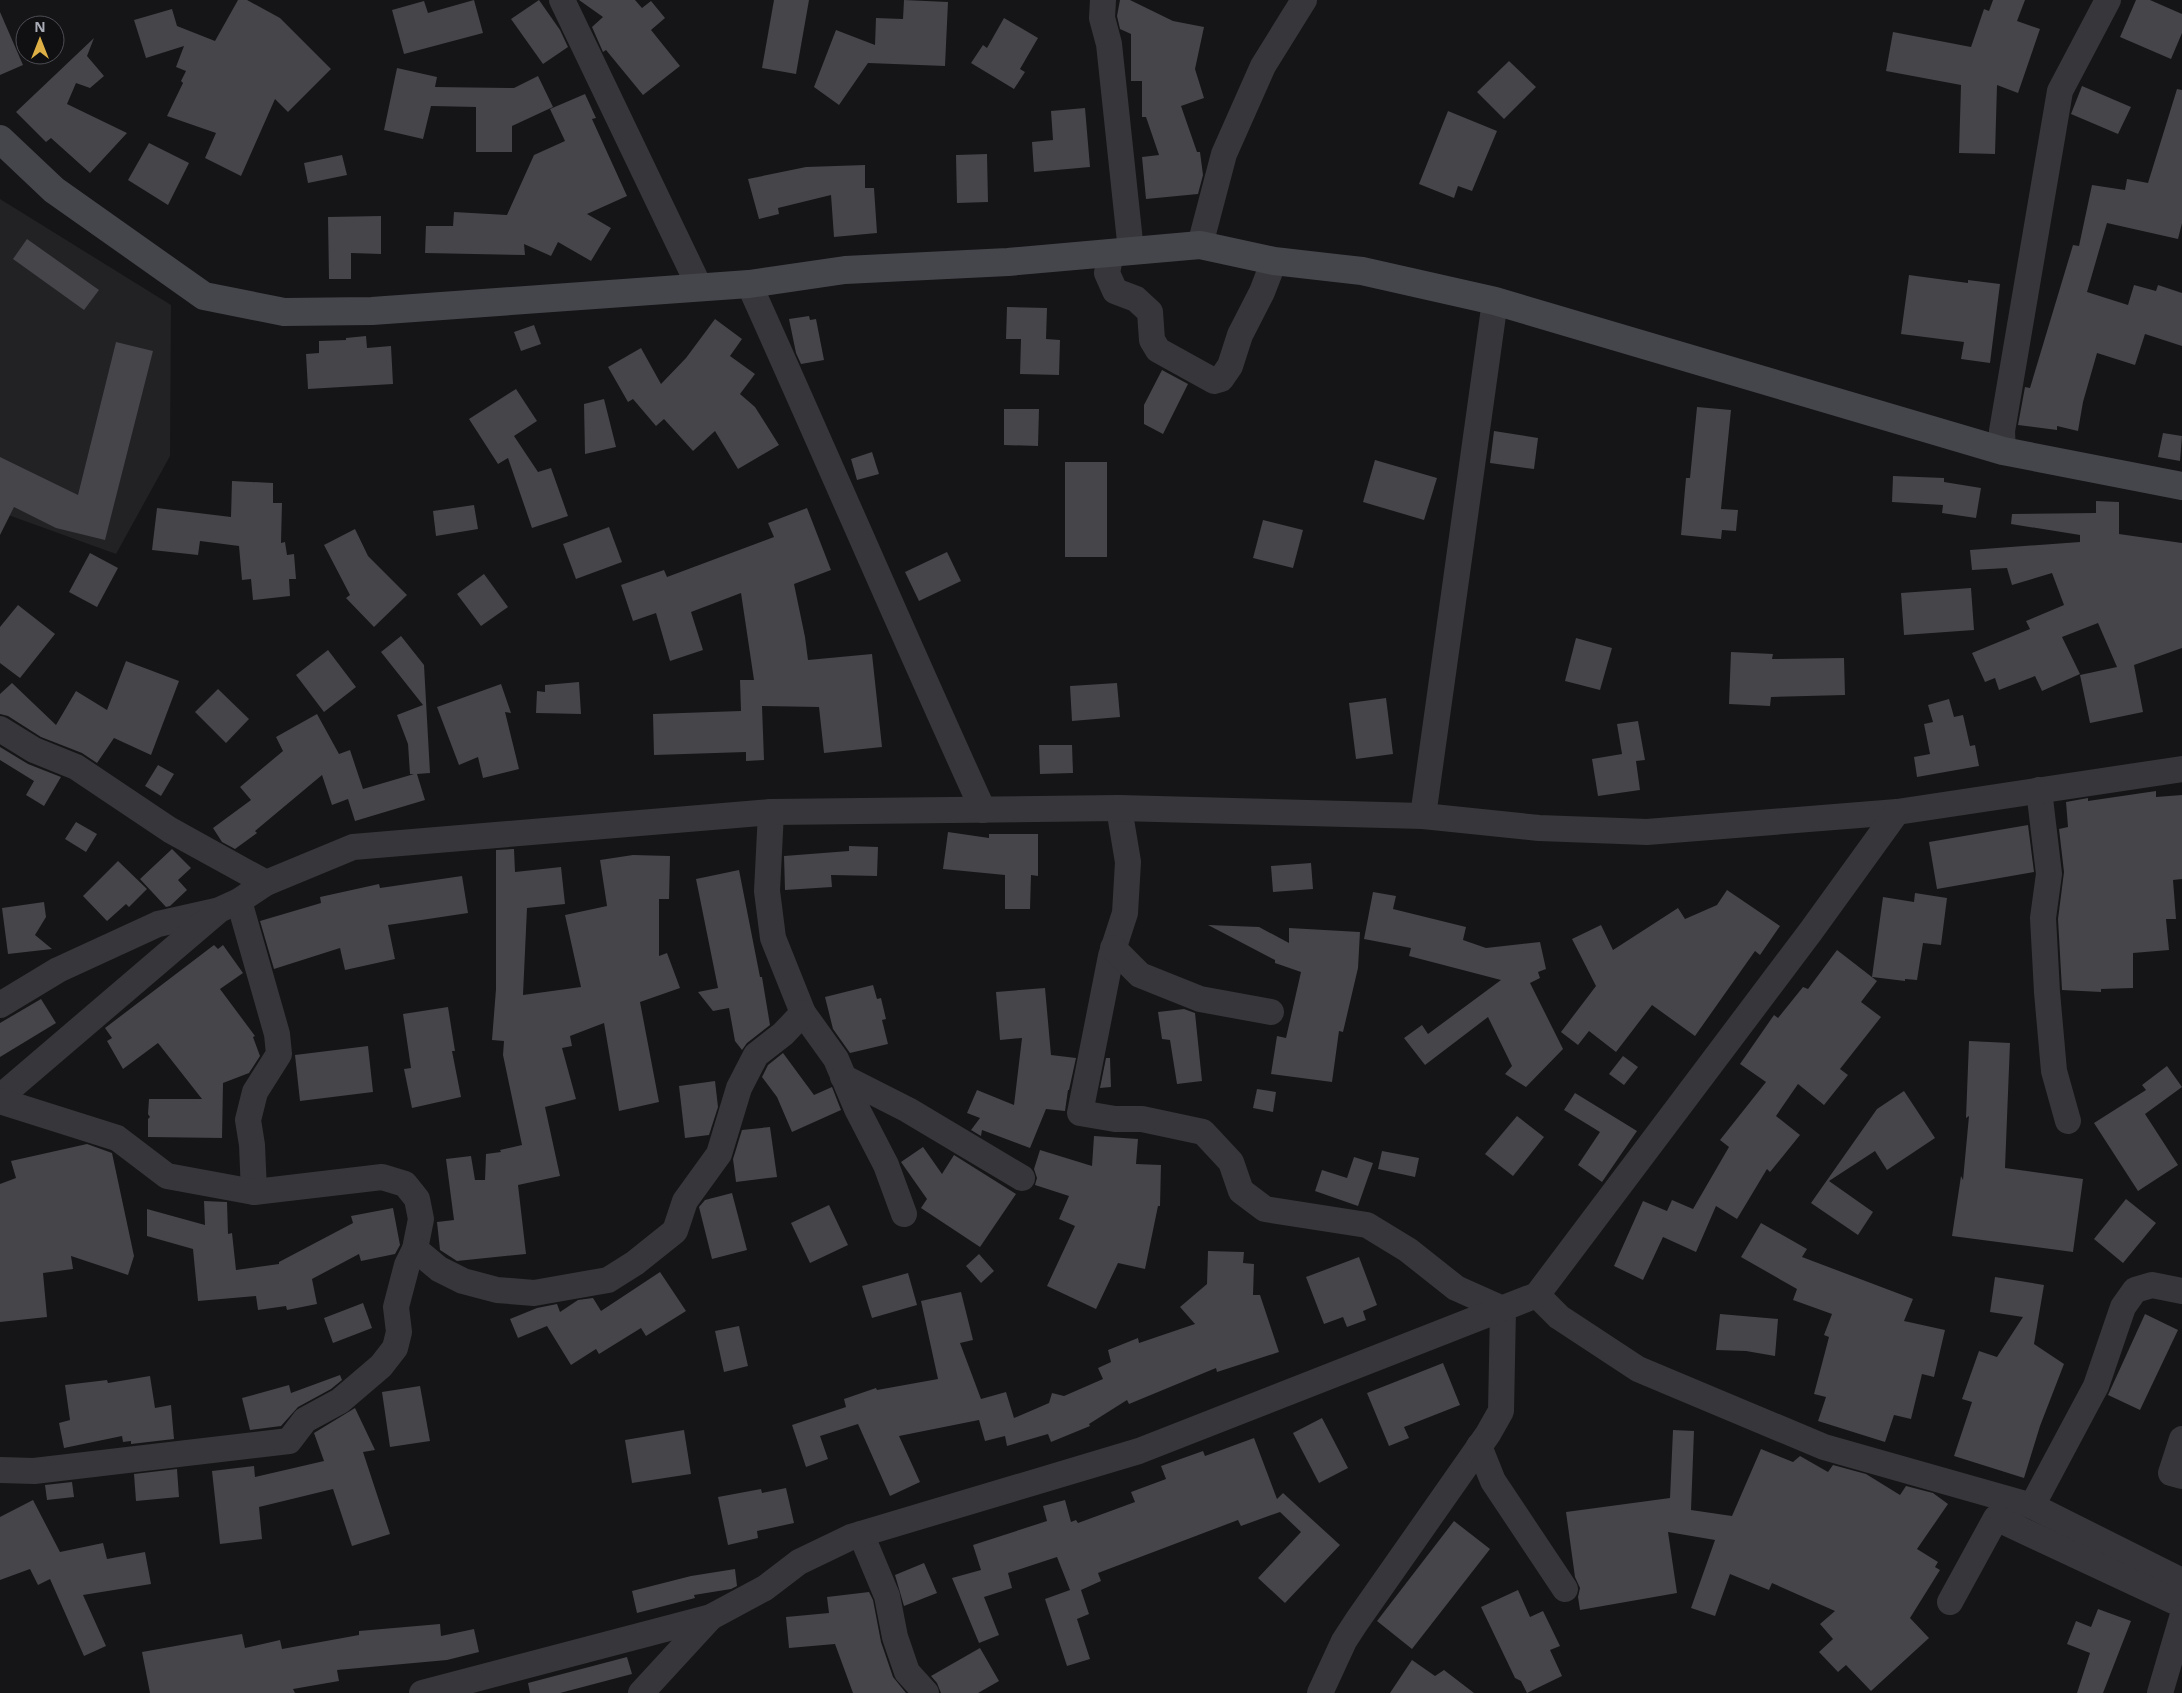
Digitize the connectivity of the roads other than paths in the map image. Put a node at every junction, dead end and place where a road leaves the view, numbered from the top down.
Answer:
1 (562, 0) edge
2 (1103, 0) edge
3 (1304, 0) edge
4 (2108, 0) edge
5 (0, 139) edge
6 (1200, 245) junction
7 (1121, 252) junction
8 (1274, 261) junction
9 (750, 284) junction
10 (700, 288) junction
11 (1495, 301) junction
12 (2003, 451) junction
13 (2182, 486) edge
14 (0, 729) edge
15 (2182, 769) edge
16 (2039, 790) junction
17 (1119, 808) junction
18 (983, 810) junction
19 (771, 812) junction
20 (1897, 812) junction
21 (1422, 816) junction
22 (266, 883) junction
23 (229, 906) junction
24 (1113, 948) junction
25 (0, 1005) edge
26 (1271, 1012) dead end
27 (803, 1013) junction
28 (843, 1077) junction
29 (0, 1097) edge
30 (0, 1101) edge
31 (2068, 1121) dead end
32 (1022, 1178) dead end
33 (254, 1192) junction
34 (904, 1214) dead end
35 (416, 1249) junction
36 (2182, 1291) edge
37 (1537, 1295) junction
38 (1503, 1309) junction
39 (2182, 1439) edge
40 (1480, 1446) junction
41 (0, 1470) edge
42 (2182, 1476) edge
43 (2032, 1506) junction
44 (861, 1534) junction
45 (2182, 1581) edge
46 (1565, 1589) dead end
47 (1950, 1602) dead end
48 (2182, 1605) edge
49 (711, 1617) junction
50 (2182, 1618) edge
51 (422, 1693) edge
52 (641, 1693) edge
53 (926, 1693) edge
54 (1320, 1693) edge
55 (2160, 1693) edge

1 - 10 street
2 - 7 street
3 - 6 street
4 - 12 street
5 - 10 street
6 - 7 street
6 - 8 street
7 - 8 street
7 - 9 street
8 - 11 street
9 - 10 street
9 - 18 street
11 - 12 street
11 - 21 street
12 - 13 street
14 - 22 street
15 - 16 street
16 - 20 street
16 - 31 street
17 - 18 street
17 - 21 street
17 - 24 street
18 - 19 street
19 - 22 street
19 - 27 street
20 - 21 street
20 - 37 street
22 - 23 street
23 - 25 street
23 - 29 street
23 - 33 street
24 - 26 street
24 - 38 street
27 - 28 street
27 - 35 street
28 - 32 street
28 - 34 street
30 - 33 street
33 - 35 street
35 - 41 street
36 - 43 street
37 - 38 street
37 - 43 street
38 - 40 street
38 - 44 street
39 - 42 street
40 - 46 street
40 - 54 street
43 - 45 street
44 - 49 street
44 - 53 street
47 - 48 street
49 - 51 street
49 - 52 street
50 - 55 street

